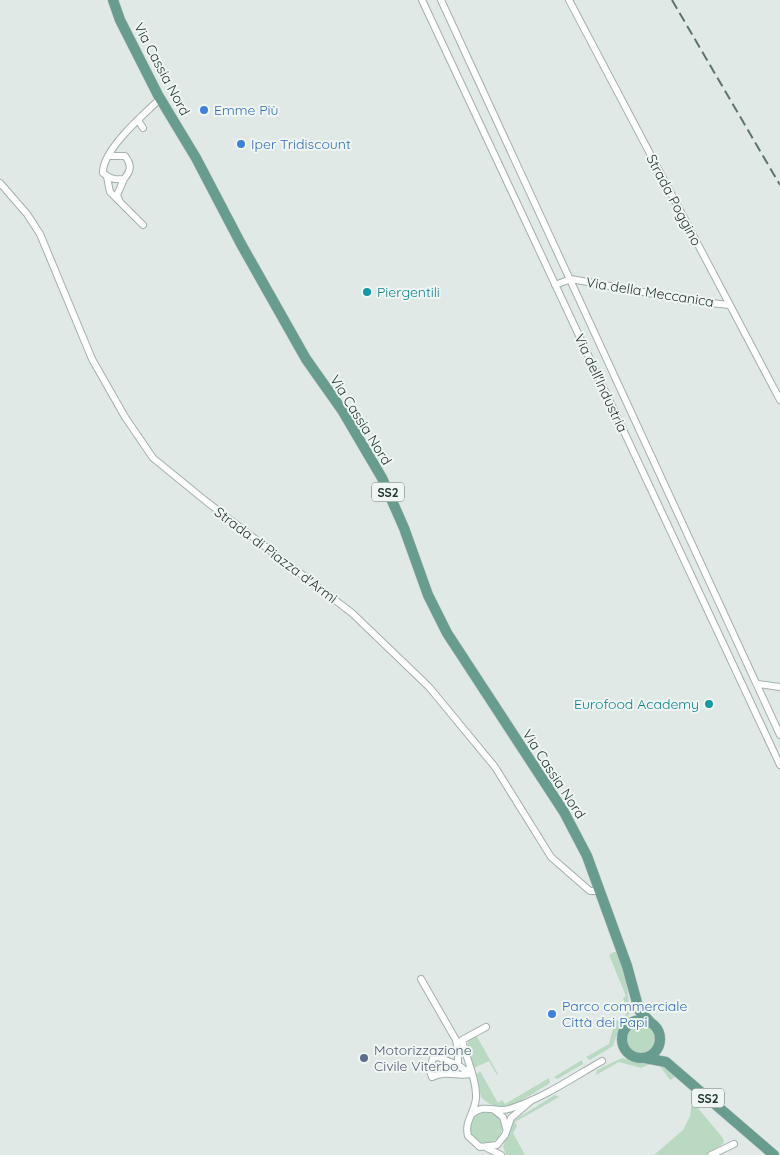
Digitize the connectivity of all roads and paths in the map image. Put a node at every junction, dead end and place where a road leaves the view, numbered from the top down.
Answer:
1 (113, 0) edge
2 (422, 0) edge
3 (441, 0) edge
4 (568, 0) edge
5 (160, 99) junction
6 (138, 120) junction
7 (143, 128) dead end
8 (108, 156) junction
9 (108, 177) junction
10 (124, 179) junction
11 (0, 183) edge
12 (119, 201) junction
13 (143, 225) dead end
14 (571, 279) junction
15 (555, 285) junction
16 (729, 305) junction
17 (780, 400) edge
18 (758, 684) junction
19 (780, 687) edge
20 (780, 734) edge
21 (780, 765) edge
22 (599, 891) junction
23 (421, 979) dead end
24 (634, 995) junction
25 (650, 1023) junction
26 (628, 1025) junction
27 (486, 1026) dead end
28 (660, 1040) junction
29 (645, 1058) junction
30 (602, 1061) dead end
31 (666, 1062) junction
32 (458, 1065) junction
33 (470, 1074) junction
34 (476, 1094) junction
35 (532, 1100) junction
36 (490, 1109) junction
37 (471, 1114) junction
38 (506, 1129) junction
39 (502, 1140) junction
40 (734, 1144) dead end
41 (486, 1148) junction
42 (502, 1155) edge
43 (711, 1155) edge
44 (774, 1155) edge

1 - 5 main road, Via Cassia Nord / SS2
2 - 15 street, Via dell'Industria
3 - 14 street, Via dell'Industria
4 - 16 street, Strada Poggino
5 - 6 street
5 - 22 main road, Via Cassia Nord / SS2
6 - 7 street
6 - 8 street
8 - 9 street
8 - 10 street
9 - 10 street
9 - 12 street
10 - 12 street
11 - 22 street, Strada di Piazza d'Armi
12 - 13 street
14 - 15 street
14 - 16 street, Via della Meccanica
14 - 18 street, Via dell'Industria
15 - 21 street, Via dell'Industria
16 - 17 street, Strada Poggino
18 - 19 street
18 - 20 street, Via dell'Industria
22 - 24 main road, Via Cassia Nord / SS2
23 - 32 street
24 - 25 main road, Via Cassia Nord / SS2
24 - 26 main road, Via Cassia Nord / SS2
25 - 26 main road
25 - 28 main road, SS2
26 - 29 main road, SS2
27 - 33 street
28 - 29 main road
28 - 31 main road, SS2
29 - 31 main road, SS2
30 - 35 street
31 - 44 main road, SS2
32 - 33 street
32 - 33 street
33 - 34 street
34 - 36 street
34 - 37 street
35 - 36 street
35 - 38 street
36 - 37 street
36 - 38 street
37 - 41 street
38 - 39 street
39 - 41 street
39 - 42 street
40 - 43 street
41 - 42 street

